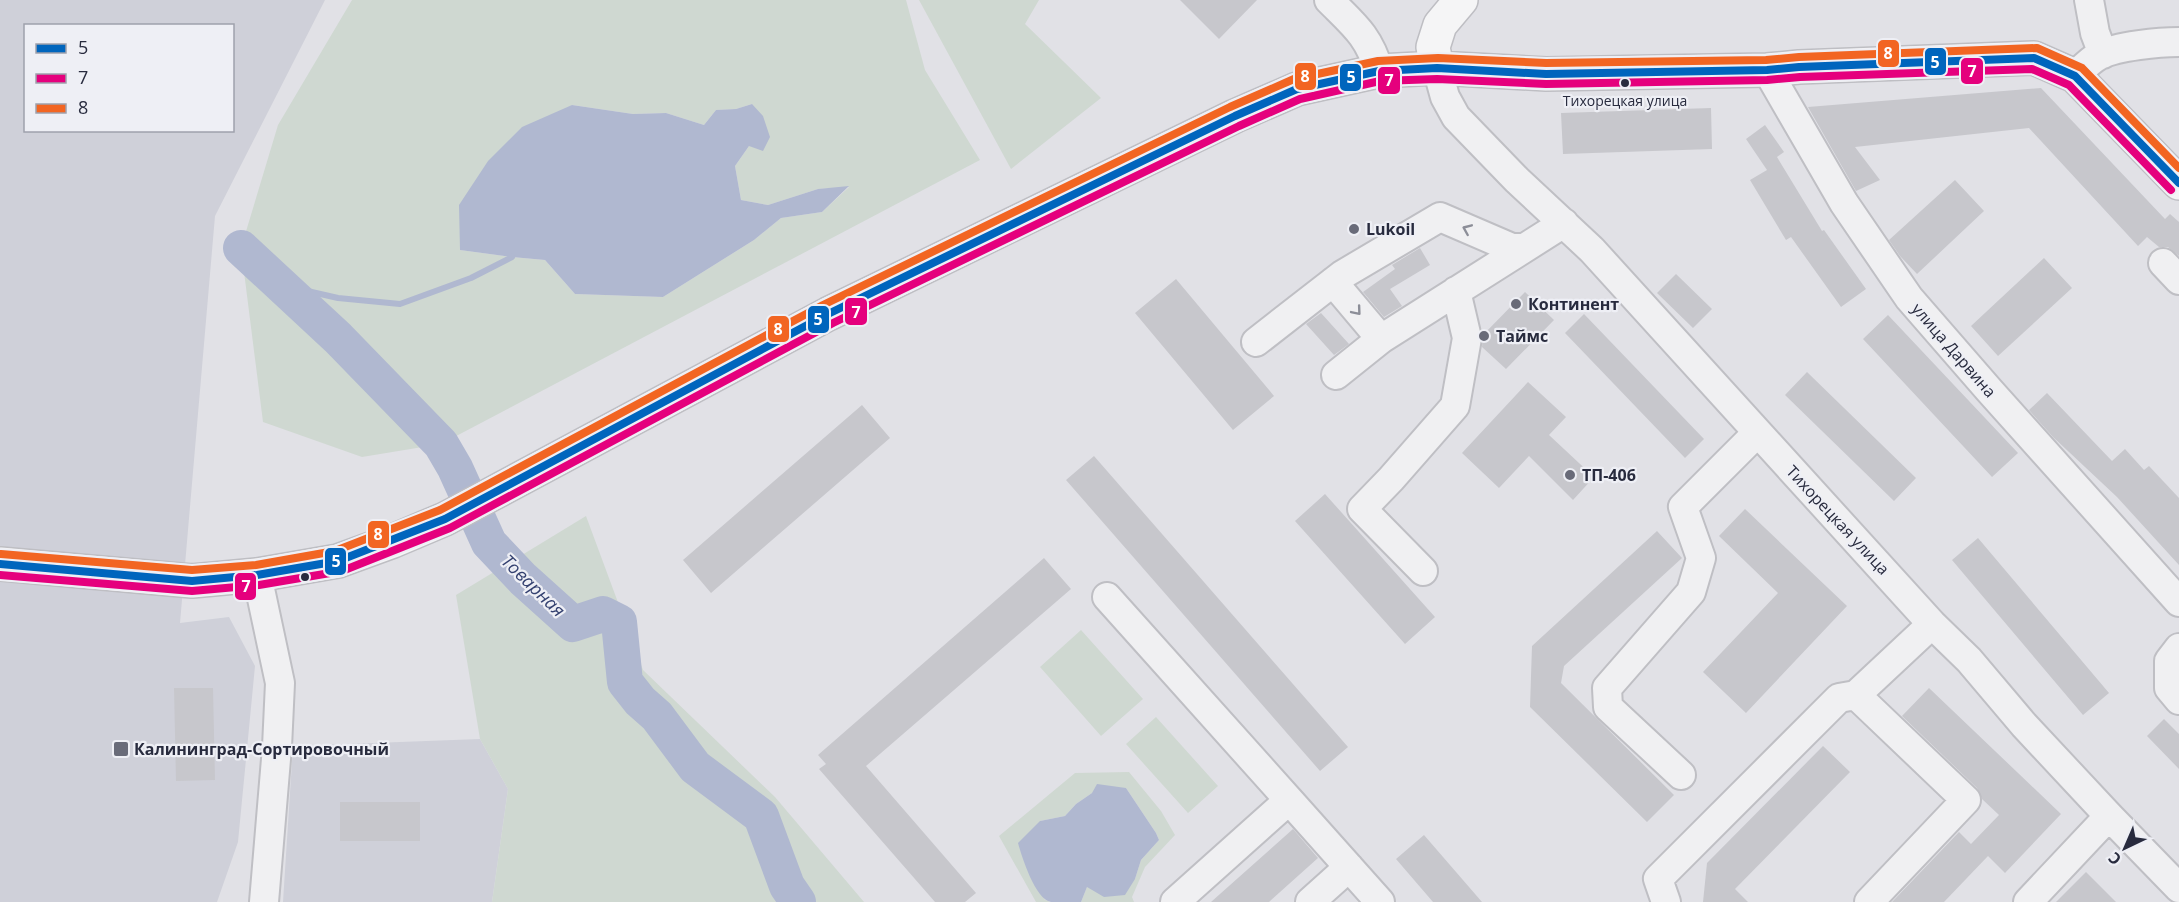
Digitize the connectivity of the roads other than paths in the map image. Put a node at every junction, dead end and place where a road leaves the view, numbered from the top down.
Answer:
1 (1329, 0) edge
2 (1461, 0) edge
3 (2089, 0) edge
4 (2179, 42) edge
5 (2103, 54) junction
6 (1437, 68) junction
7 (1767, 70) junction
8 (1379, 71) junction
9 (2075, 76) junction
10 (2179, 183) edge
11 (1564, 223) junction
12 (1521, 249) junction
13 (1333, 282) junction
14 (1456, 291) junction
15 (1381, 339) junction
16 (1256, 342) dead end
17 (1336, 375) dead end
18 (1757, 433) junction
19 (0, 564) edge
20 (1423, 571) dead end
21 (257, 574) junction
22 (1107, 597) dead end
23 (2179, 602) edge
24 (1932, 624) junction
25 (2179, 648) edge
26 (1856, 694) junction
27 (2179, 700) edge
28 (1681, 775) dead end
29 (1289, 800) junction
30 (2109, 816) junction
31 (1349, 867) junction
32 (2179, 888) edge
33 (264, 902) edge
34 (1175, 902) edge
35 (1311, 902) edge
36 (1380, 902) edge
37 (1666, 902) edge
38 (1869, 902) edge
39 (2027, 902) edge

1 - 8 street
2 - 6 main road
3 - 5 street
4 - 5 street
5 - 9 street
6 - 7 main road
6 - 8 main road
6 - 11 street, Тихорецкая улица
7 - 9 main road
7 - 23 street, улица Дарвина
8 - 21 main road
9 - 10 main road
11 - 12 street
11 - 18 street, Тихорецкая улица
12 -> 13 street
12 - 14 street
13 -> 15 street
13 - 16 street
14 - 15 street
14 - 20 street
15 - 17 street
18 - 24 street, Тихорецкая улица
18 - 28 street
19 - 21 main road
21 - 33 street
22 - 29 street
24 - 26 street
24 - 30 street, Тихорецкая улица
25 - 27 street
26 - 37 street
26 - 38 street
29 - 31 street
29 - 34 street
30 - 32 street, Тихорецкая улица
30 - 39 street
31 - 35 street
31 - 36 street

